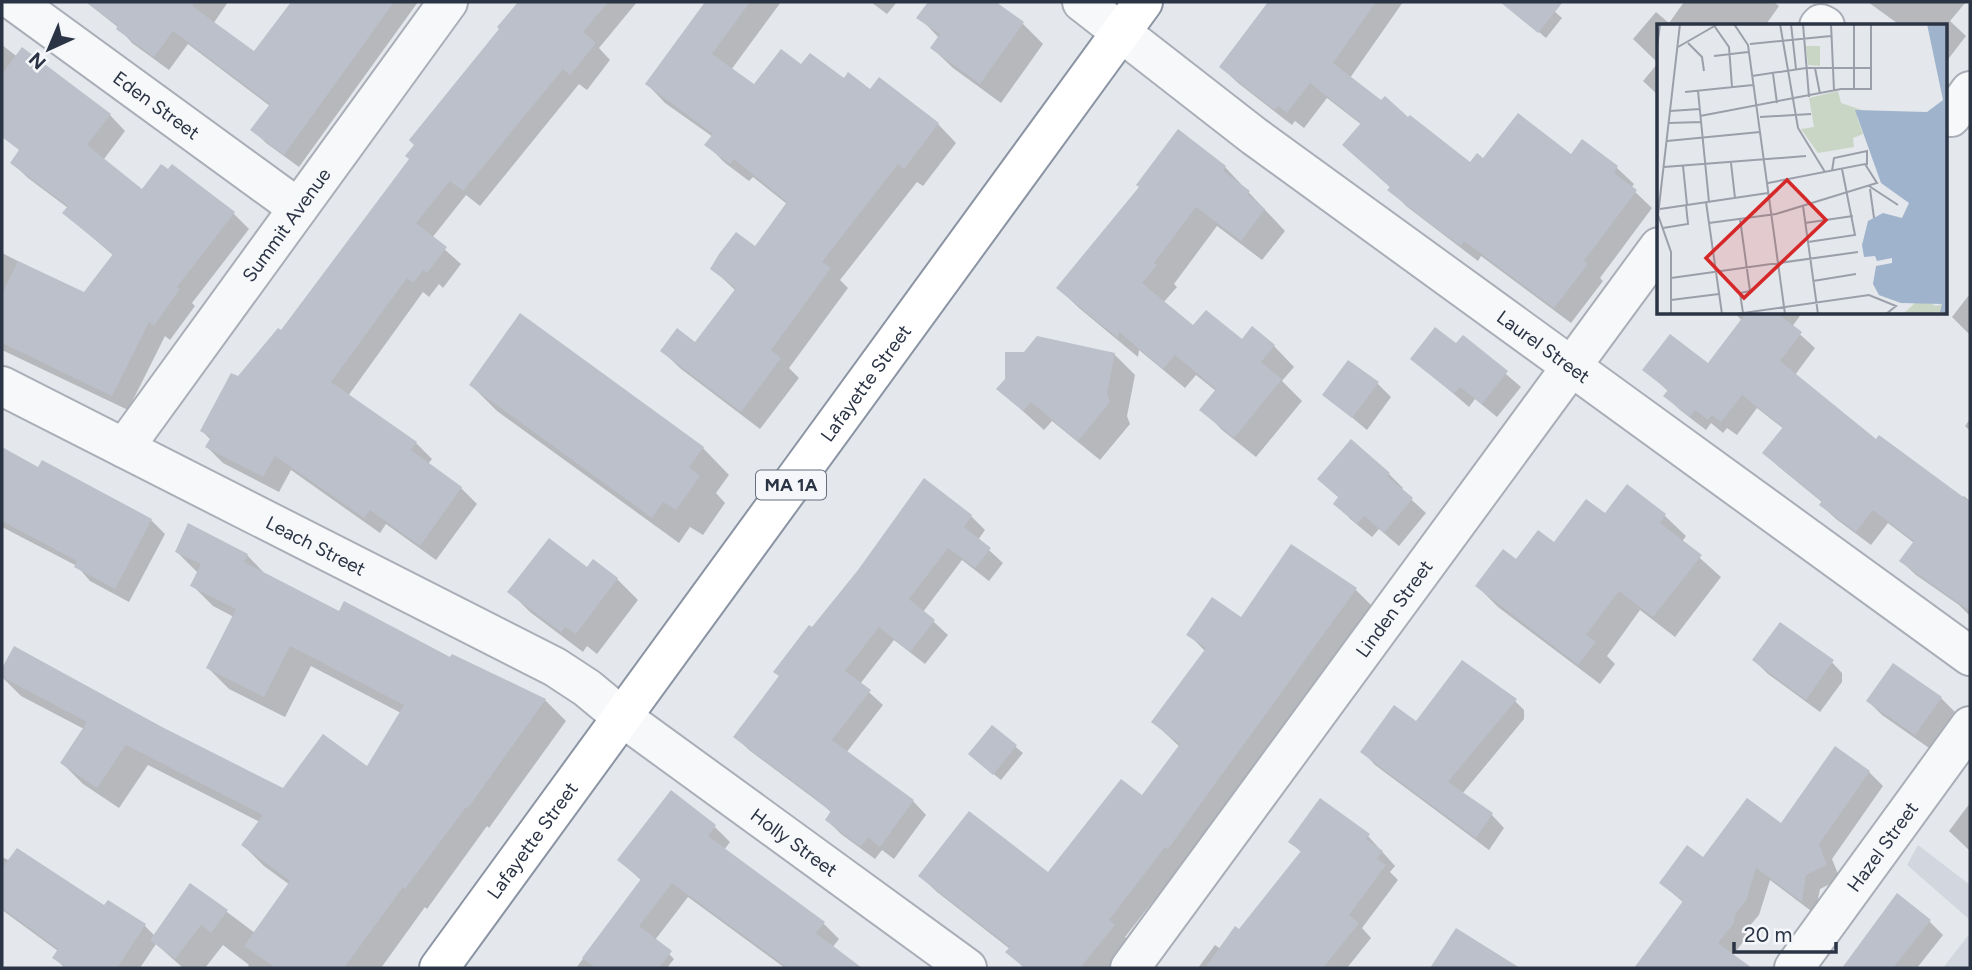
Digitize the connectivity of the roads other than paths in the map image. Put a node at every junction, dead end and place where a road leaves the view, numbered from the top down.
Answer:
1 (15, 2) edge
2 (448, 2) edge
3 (1082, 2) edge
4 (1133, 16) edge
5 (1970, 91) edge
6 (1948, 115) edge
7 (298, 208) junction
8 (1657, 250) edge
9 (1572, 367) junction
10 (2, 386) edge
11 (124, 448) junction
12 (1970, 656) edge
13 (622, 717) junction
14 (1970, 726) edge
15 (439, 968) edge
16 (967, 968) edge
17 (1130, 968) edge
18 (1794, 968) edge

1 - 7 street, Eden Street
2 - 7 street, Summit Avenue
3 - 4 street, Laurel Street
4 - 9 street, Laurel Street
4 - 13 highway, Lafayette Street / MA 1A
5 - 6 street
7 - 11 street, Summit Avenue
8 - 9 street, Linden Street
9 - 12 street, Laurel Street
9 - 17 street, Linden Street
10 - 11 street, Leach Street
11 - 13 street, Leach Street
13 - 15 highway, Lafayette Street / MA 1A
13 - 16 street, Holly Street
14 - 18 street, Hazel Street

